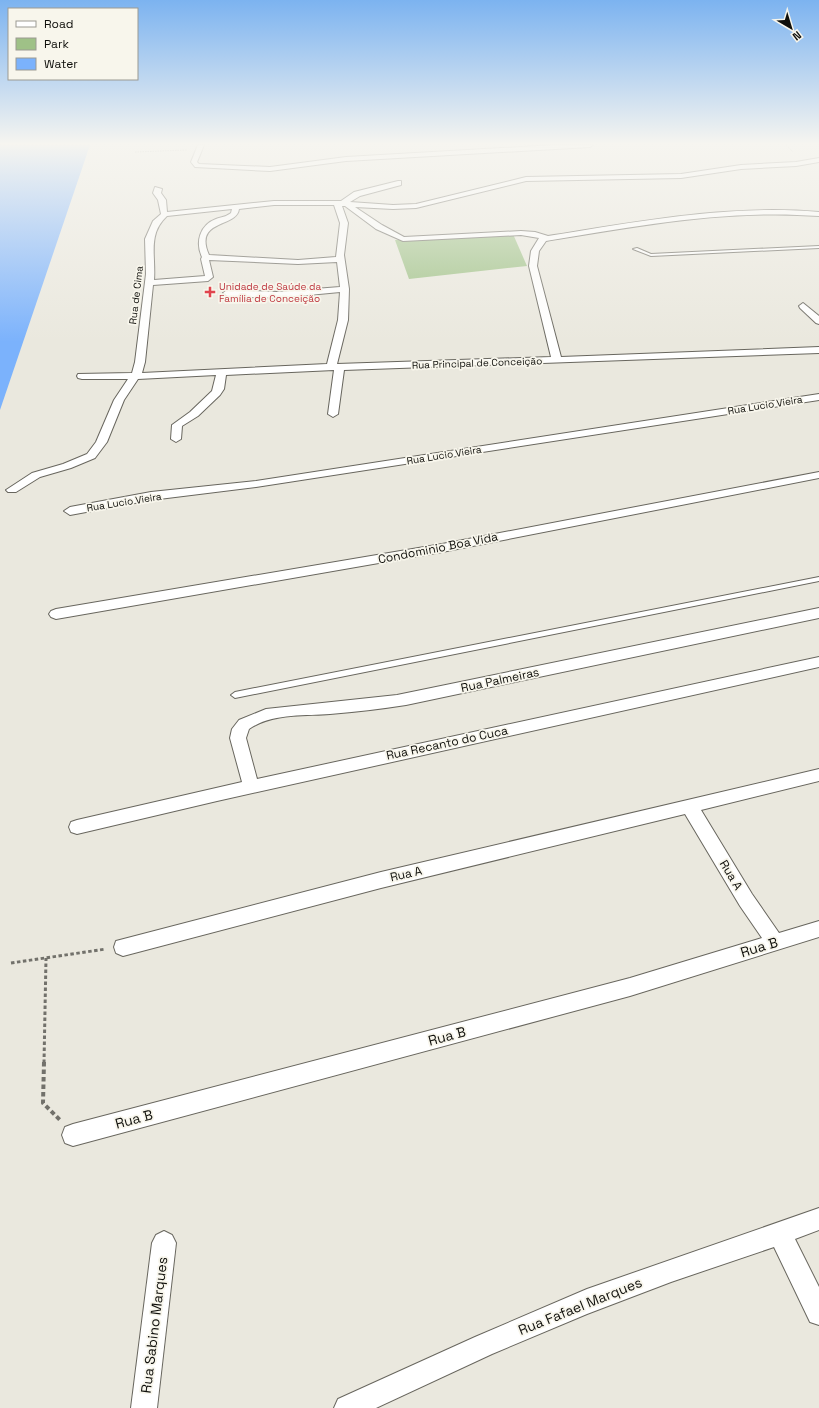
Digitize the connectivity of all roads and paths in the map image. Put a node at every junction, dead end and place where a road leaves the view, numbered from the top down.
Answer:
1 (162, 211) edge
2 (194, 211) edge
3 (237, 211) edge
4 (342, 211) edge
5 (351, 211) edge
6 (165, 214) junction
7 (819, 214) edge
8 (546, 238) junction
9 (819, 247) edge
10 (635, 249) dead end
11 (207, 258) junction
12 (341, 259) junction
13 (149, 283) junction
14 (345, 289) junction
15 (227, 293) dead end
16 (803, 306) dead end
17 (819, 321) edge
18 (819, 350) edge
19 (557, 360) junction
20 (335, 367) junction
21 (221, 372) junction
22 (82, 376) dead end
23 (135, 376) junction
24 (819, 397) edge
25 (333, 414) dead end
26 (176, 439) dead end
27 (819, 475) edge
28 (12, 490) dead end
29 (70, 510) dead end
30 (819, 579) edge
31 (819, 613) edge
32 (56, 614) dead end
33 (819, 662) edge
34 (235, 695) dead end
35 (819, 775) edge
36 (251, 786) junction
37 (690, 807) junction
38 (77, 827) dead end
39 (819, 929) edge
40 (775, 942) junction
41 (123, 947) joint
42 (46, 958) junction
43 (11, 963) dead end
44 (73, 1135) joint
45 (819, 1218) edge
46 (780, 1234) junction
47 (164, 1243) dead end
48 (819, 1313) edge
49 (144, 1408) edge
50 (347, 1408) edge

1 - 6 street
2 - 6 street
3 - 11 street
4 - 12 street
5 - 8 street
6 - 13 street, Rua de Cima
7 - 8 street
8 - 19 street
9 - 10 lane
11 - 12 street
11 - 13 street
12 - 14 street
13 - 23 street, Rua de Cima
14 - 15 street
14 - 20 street
16 - 17 street
18 - 19 street, Rua Principal de Conceição
19 - 20 street, Rua Principal de Conceição
20 - 21 street, Rua Principal de Conceição
20 - 25 street
21 - 23 street, Rua Principal de Conceição
21 - 26 street
22 - 23 street, Rua Principal de Conceição
23 - 28 street, Rua de Cima
24 - 29 street, Rua Lucio Vieira
27 - 32 street, Condominio Boa Vida
30 - 34 lane
31 - 36 street, Rua Palmeiras
33 - 36 street, Rua Recanto do Cuca
35 - 37 street, Rua A
36 - 38 street, Rua Recanto do Cuca
37 - 40 street, Rua A
37 - 41 street, Rua A
39 - 40 street, Rua B
40 - 44 street, Rua B
41 - 42 path
42 - 43 path
42 - 44 path
45 - 46 street, Rua Fafael Marques
46 - 48 street
46 - 50 street, Rua Fafael Marques
47 - 49 street, Rua Sabino Marques

